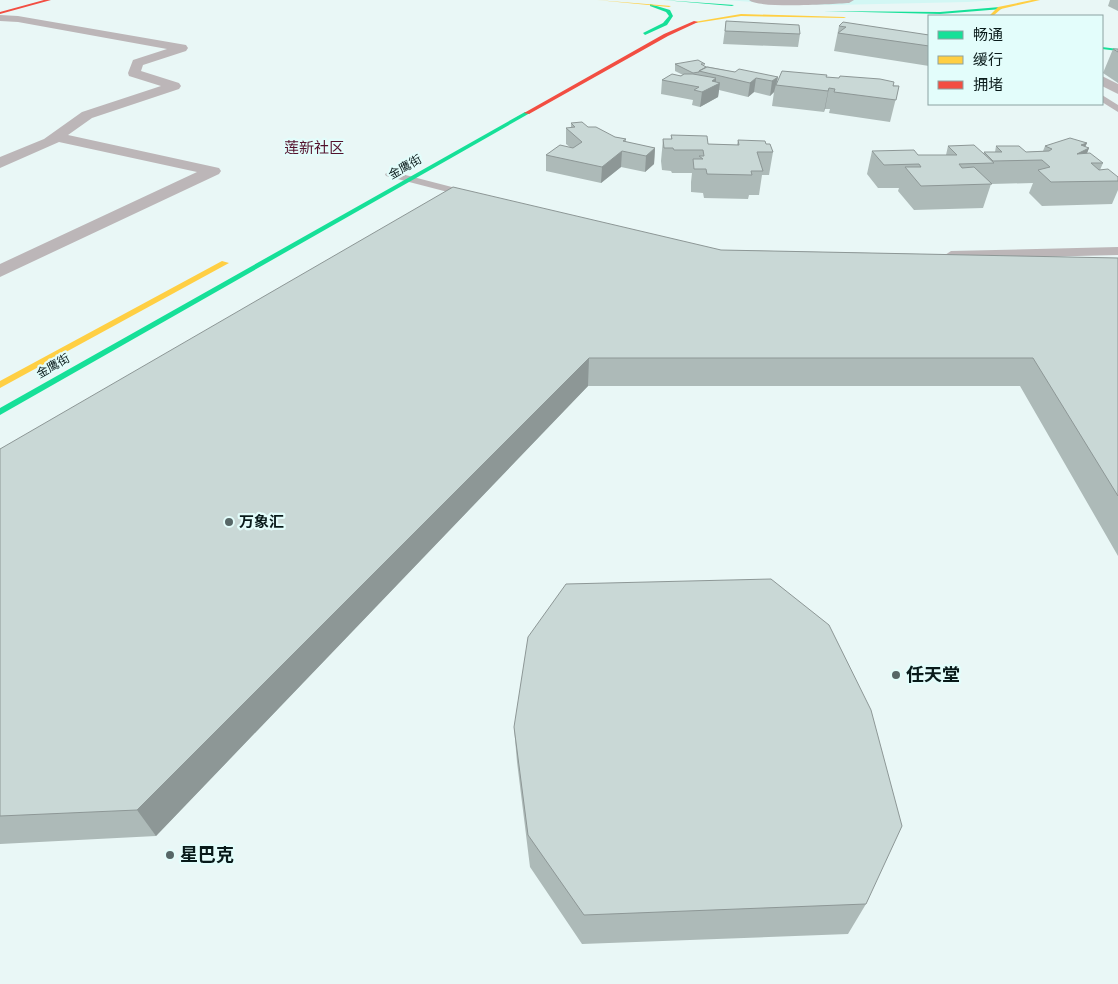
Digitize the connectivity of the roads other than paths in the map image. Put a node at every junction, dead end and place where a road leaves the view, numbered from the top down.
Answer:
1 (49, 0) edge
2 (599, 0) edge
3 (665, 0) edge
4 (754, 0) edge
5 (849, 0) edge
6 (1038, 0) edge
7 (652, 5) junction
8 (1000, 8) junction
9 (0, 13) edge
10 (992, 15) edge
11 (0, 18) edge
12 (844, 18) junction
13 (921, 24) dead end
14 (1103, 48) edge
15 (1118, 50) edge
16 (569, 76) dead end
17 (1103, 81) edge
18 (1118, 90) edge
19 (1103, 99) edge
20 (1118, 109) edge
21 (56, 137) junction
22 (0, 163) edge
23 (407, 164) dead end
24 (385, 176) joint
25 (410, 180) junction
26 (484, 198) edge
27 (1118, 251) edge
28 (936, 256) edge
29 (234, 258) dead end
30 (0, 271) edge
31 (0, 386) edge
32 (0, 412) edge

1 - 9 street
2 - 7 street
3 - 8 street
4 - 5 street
6 - 8 street
7 - 12 street
7 - 16 street
8 - 10 street
11 - 21 street
12 - 13 street
12 - 25 street, 金鹰街
14 - 15 street
17 - 18 street
19 - 20 lane
21 - 22 street
21 - 30 street
23 - 24 street, 金鹰街
24 - 25 lane
25 - 26 lane
25 - 32 street, 金鹰街
27 - 28 lane
29 - 31 street, 金鹰街

